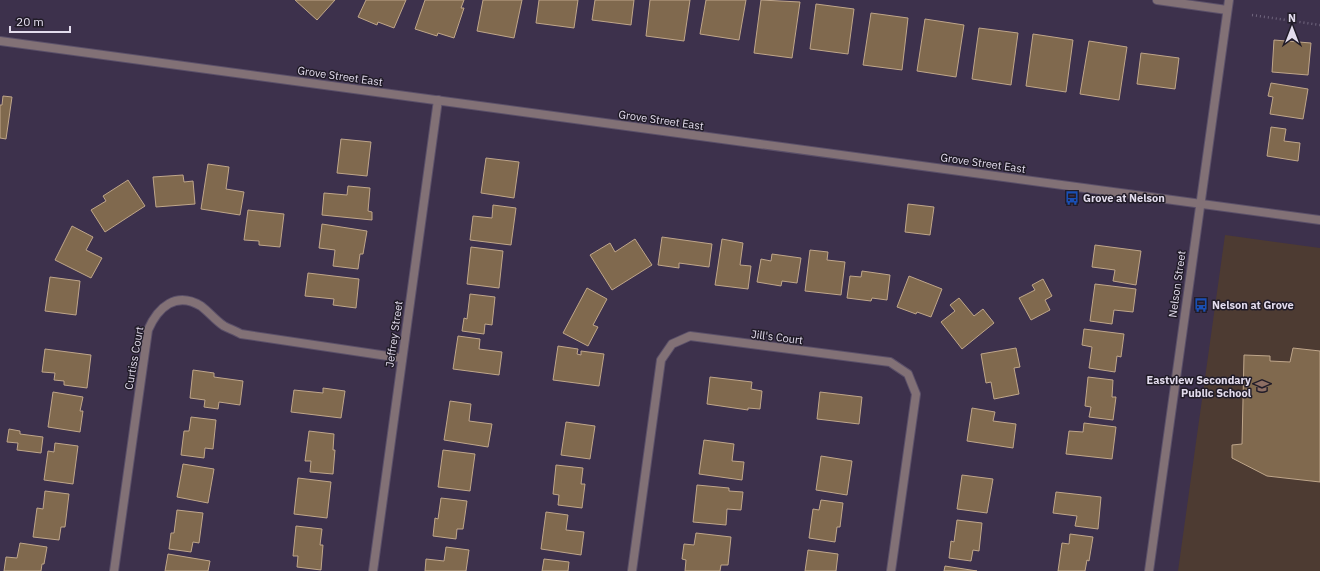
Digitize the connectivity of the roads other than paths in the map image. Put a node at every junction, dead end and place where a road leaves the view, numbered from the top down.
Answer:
1 (1157, 0) edge
2 (1229, 0) edge
3 (1227, 10) junction
4 (0, 41) edge
5 (438, 100) junction
6 (1199, 204) junction
7 (1320, 220) edge
8 (402, 358) junction
9 (114, 571) edge
10 (373, 571) edge
11 (632, 571) edge
12 (891, 571) edge
13 (1149, 571) edge

1 - 3 street
2 - 3 street, Nelson Street
3 - 6 street, Nelson Street
4 - 5 street, Grove Street East
5 - 6 street, Grove Street East
5 - 8 street, Jeffrey Street
6 - 7 street, Grove Street East
6 - 13 street, Nelson Street
8 - 9 street, Curtiss Court
8 - 10 street, Jeffrey Street
11 - 12 street, Jill's Court

